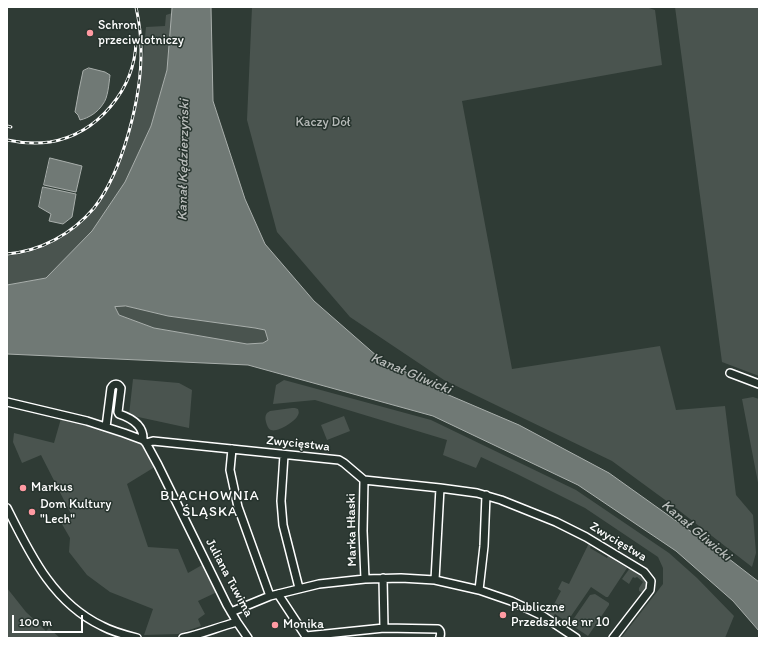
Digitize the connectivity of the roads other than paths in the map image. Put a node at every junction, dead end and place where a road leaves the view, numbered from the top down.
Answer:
1 (730, 373) dead end
2 (759, 384) edge
3 (7, 402) edge
4 (106, 427) junction
5 (144, 441) junction
6 (232, 449) junction
7 (284, 455) junction
8 (364, 480) junction
9 (440, 488) junction
10 (486, 495) junction
11 (7, 508) edge
12 (383, 578) junction
13 (365, 579) junction
14 (435, 580) junction
15 (299, 588) junction
16 (479, 590) junction
17 (278, 594) junction
18 (270, 596) junction
19 (231, 612) junction
20 (237, 622) junction
21 (384, 628) junction
22 (324, 636) edge
23 (440, 636) dead end
24 (306, 637) edge
25 (137, 638) edge
26 (183, 638) edge
27 (248, 638) edge
28 (576, 638) edge
29 (613, 638) edge

1 - 2 street
3 - 4 street, Zwycięstwa
4 - 5 street, Zwycięstwa
4 - 5 street, Juliana Tuwima
5 - 6 street, Zwycięstwa
5 - 19 street, Juliana Tuwima
6 - 7 street, Zwycięstwa
6 - 18 street
7 - 8 street, Zwycięstwa
7 - 15 street
8 - 9 street, Zwycięstwa
8 - 13 street, Marka Hłaski
9 - 10 street, Zwycięstwa
9 - 14 street
10 - 16 street
10 - 29 street, Zwycięstwa
11 - 25 street
12 - 13 street
12 - 14 street
12 - 21 street
13 - 15 street
14 - 16 street
15 - 17 street
16 - 28 street
17 - 18 street
17 - 24 street
18 - 19 street
19 - 20 street, Juliana Tuwima
20 - 26 street
20 - 27 street, Juliana Tuwima
21 - 22 street
21 - 23 street
22 - 24 street

